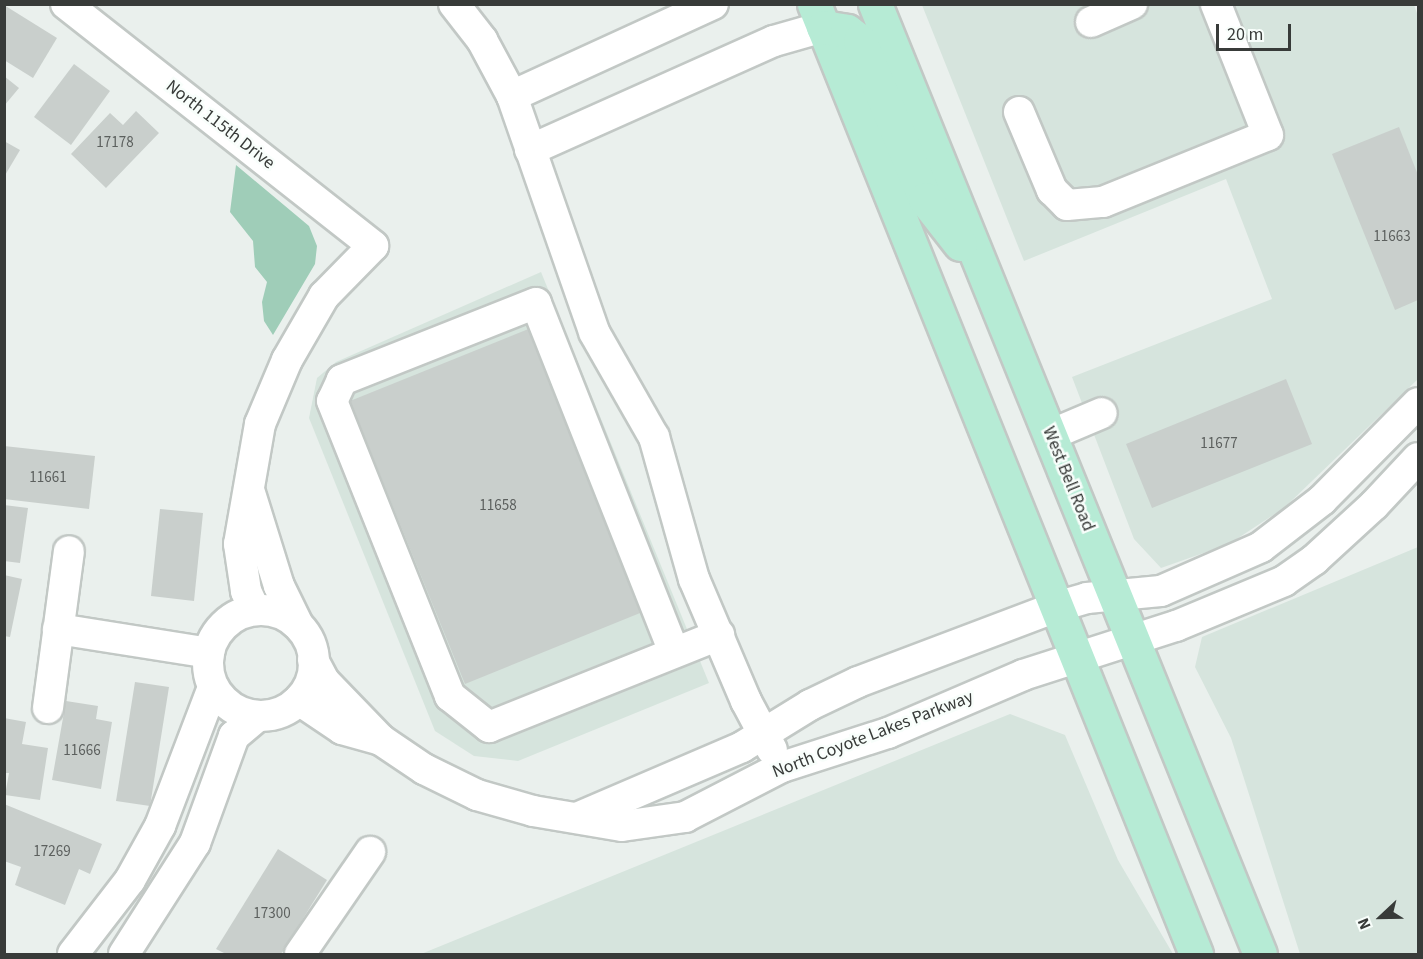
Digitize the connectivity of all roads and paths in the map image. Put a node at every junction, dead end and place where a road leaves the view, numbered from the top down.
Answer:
1 (66, 4) edge
2 (454, 4) edge
3 (713, 4) edge
4 (875, 4) edge
5 (1132, 4) edge
6 (1216, 4) edge
7 (818, 16) edge
8 (1091, 22) dead end
9 (512, 96) junction
10 (1019, 112) dead end
11 (530, 150) junction
12 (982, 271) junction
13 (1419, 403) edge
14 (1102, 413) dead end
15 (1050, 435) junction
16 (1419, 458) edge
17 (1355, 467) junction
18 (247, 484) junction
19 (1374, 505) junction
20 (69, 551) dead end
21 (1118, 598) junction
22 (1056, 607) junction
23 (255, 610) junction
24 (298, 625) junction
25 (58, 629) junction
26 (718, 635) junction
27 (1133, 641) junction
28 (674, 652) junction
29 (208, 653) junction
30 (1077, 658) junction
31 (314, 660) junction
32 (213, 687) junction
33 (299, 700) junction
34 (48, 708) dead end
35 (258, 716) junction
36 (764, 735) junction
37 (381, 740) junction
38 (782, 767) junction
39 (579, 817) junction
40 (370, 852) dead end
41 (73, 954) edge
42 (124, 954) edge
43 (300, 954) edge
44 (1196, 954) edge
45 (1260, 954) edge

1 - 18 street, North 115th Drive
2 - 9 street
3 - 9 street
4 - 12 main road, West Bell Road
5 - 8 street
6 - 10 street
7 - 11 street
7 - 12 main road
7 - 22 main road
9 - 11 street
11 - 26 street
12 - 15 main road, West Bell Road
13 - 17 street
14 - 15 street
15 - 21 main road, West Bell Road
16 - 19 street, North Coyote Lakes Parkway
17 - 19 street
17 - 21 street
18 - 23 street
18 - 24 street
19 - 27 street, North Coyote Lakes Parkway
20 - 25 street
21 - 22 street
21 - 27 main road, West Bell Road
22 - 30 main road
22 - 36 street
23 - 24 street
23 - 29 street
24 - 31 street
25 - 29 street
25 - 34 street
26 - 28 street
26 - 36 street
27 - 30 street, North Coyote Lakes Parkway
27 - 45 main road, West Bell Road
28 - 28 street
29 - 32 street
30 - 38 street, North Coyote Lakes Parkway
30 - 44 main road
31 - 33 street
31 - 37 street, North Coyote Lakes Parkway
32 - 35 street
32 - 41 street
33 - 35 street
33 - 37 street, North Coyote Lakes Parkway
35 - 42 street
36 - 38 street
36 - 39 street
37 - 39 street, North Coyote Lakes Parkway
38 - 39 street, North Coyote Lakes Parkway
40 - 43 street

